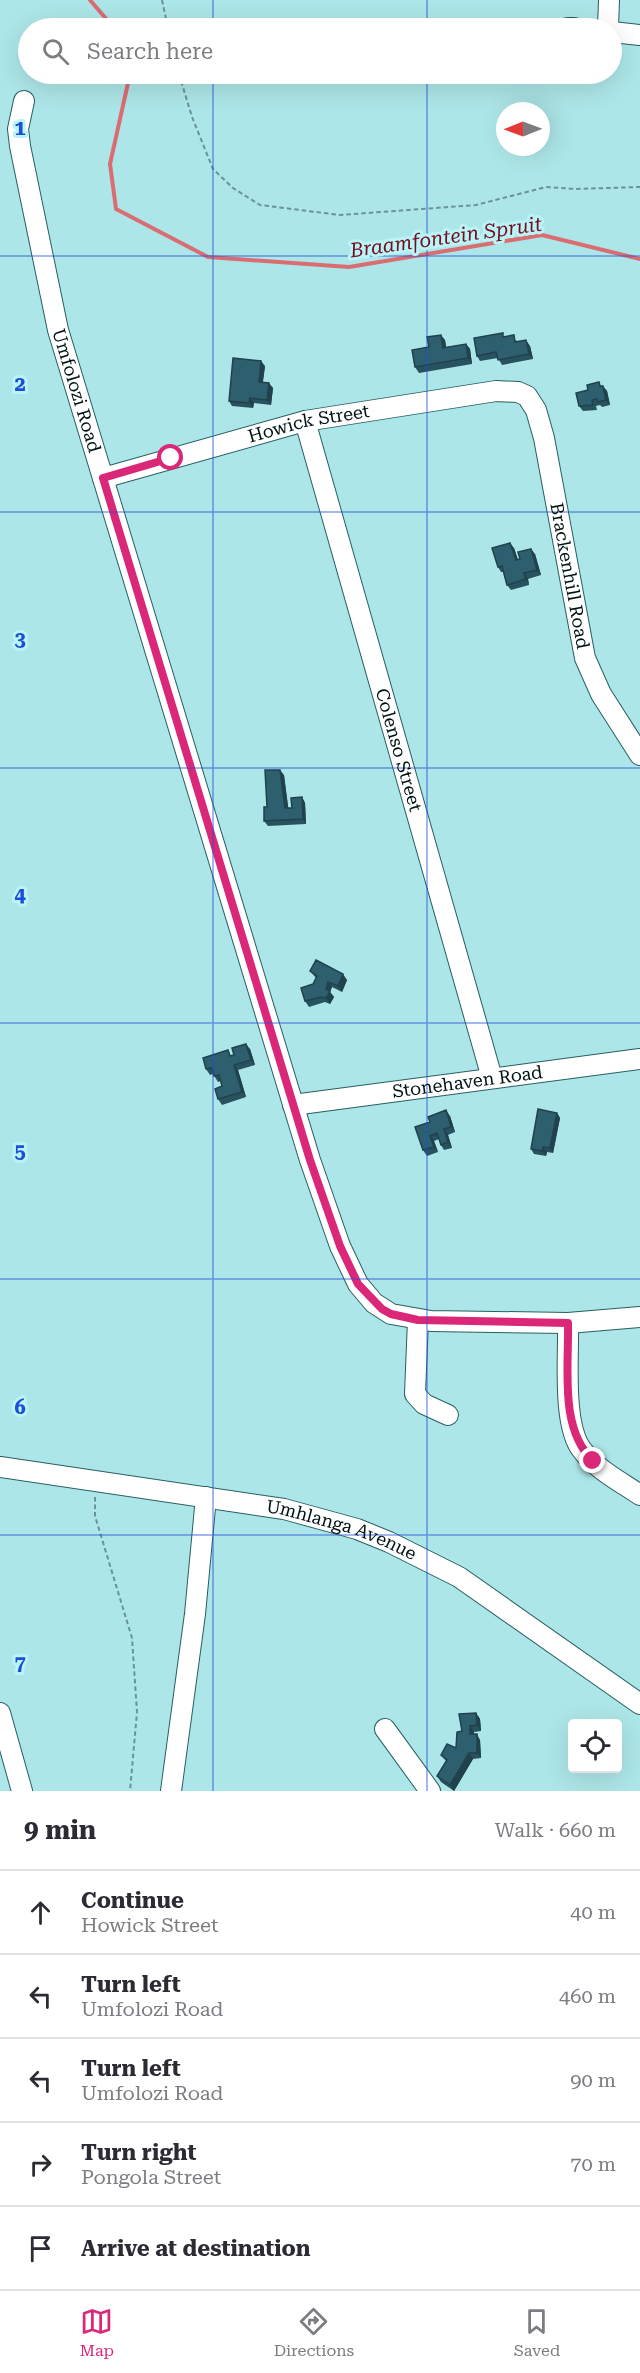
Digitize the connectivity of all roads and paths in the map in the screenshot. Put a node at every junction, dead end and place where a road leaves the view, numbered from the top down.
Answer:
1 (162, 0) edge
2 (609, 0) edge
3 (166, 18) edge
4 (610, 18) edge
5 (622, 32) edge
6 (640, 35) edge
7 (182, 84) edge
8 (24, 101) dead end
9 (640, 187) edge
10 (518, 392) joint
11 (304, 421) junction
12 (103, 478) junction
13 (640, 754) edge
14 (640, 1059) edge
15 (492, 1078) junction
16 (293, 1105) junction
17 (640, 1317) edge
18 (418, 1320) junction
19 (568, 1323) junction
20 (448, 1415) dead end
21 (0, 1467) edge
22 (94, 1482) junction
23 (640, 1495) edge
24 (206, 1497) junction
25 (640, 1704) edge
26 (0, 1713) edge
27 (385, 1729) dead end
28 (22, 1791) edge
29 (130, 1791) edge
30 (171, 1791) edge
31 (430, 1791) edge

1 - 3 path
2 - 4 street
5 - 6 street
7 - 9 path
8 - 12 street, Umfolozi Road
10 - 11 street, Howick Street
10 - 13 street, Brackenhill Road
11 - 12 street, Howick Street
11 - 15 street, Colenso Street
12 - 16 street, Umfolozi Road
14 - 15 street, Stonehaven Road
15 - 16 street, Stonehaven Road
16 - 18 street, Umfolozi Road
17 - 19 street, Umfolozi Road
18 - 19 street, Umfolozi Road
18 - 20 street
19 - 23 street
21 - 22 street, Umhlanga Avenue
22 - 24 street, Umhlanga Avenue
22 - 29 path
24 - 25 street, Umhlanga Avenue
24 - 30 street
26 - 28 street
27 - 31 street

